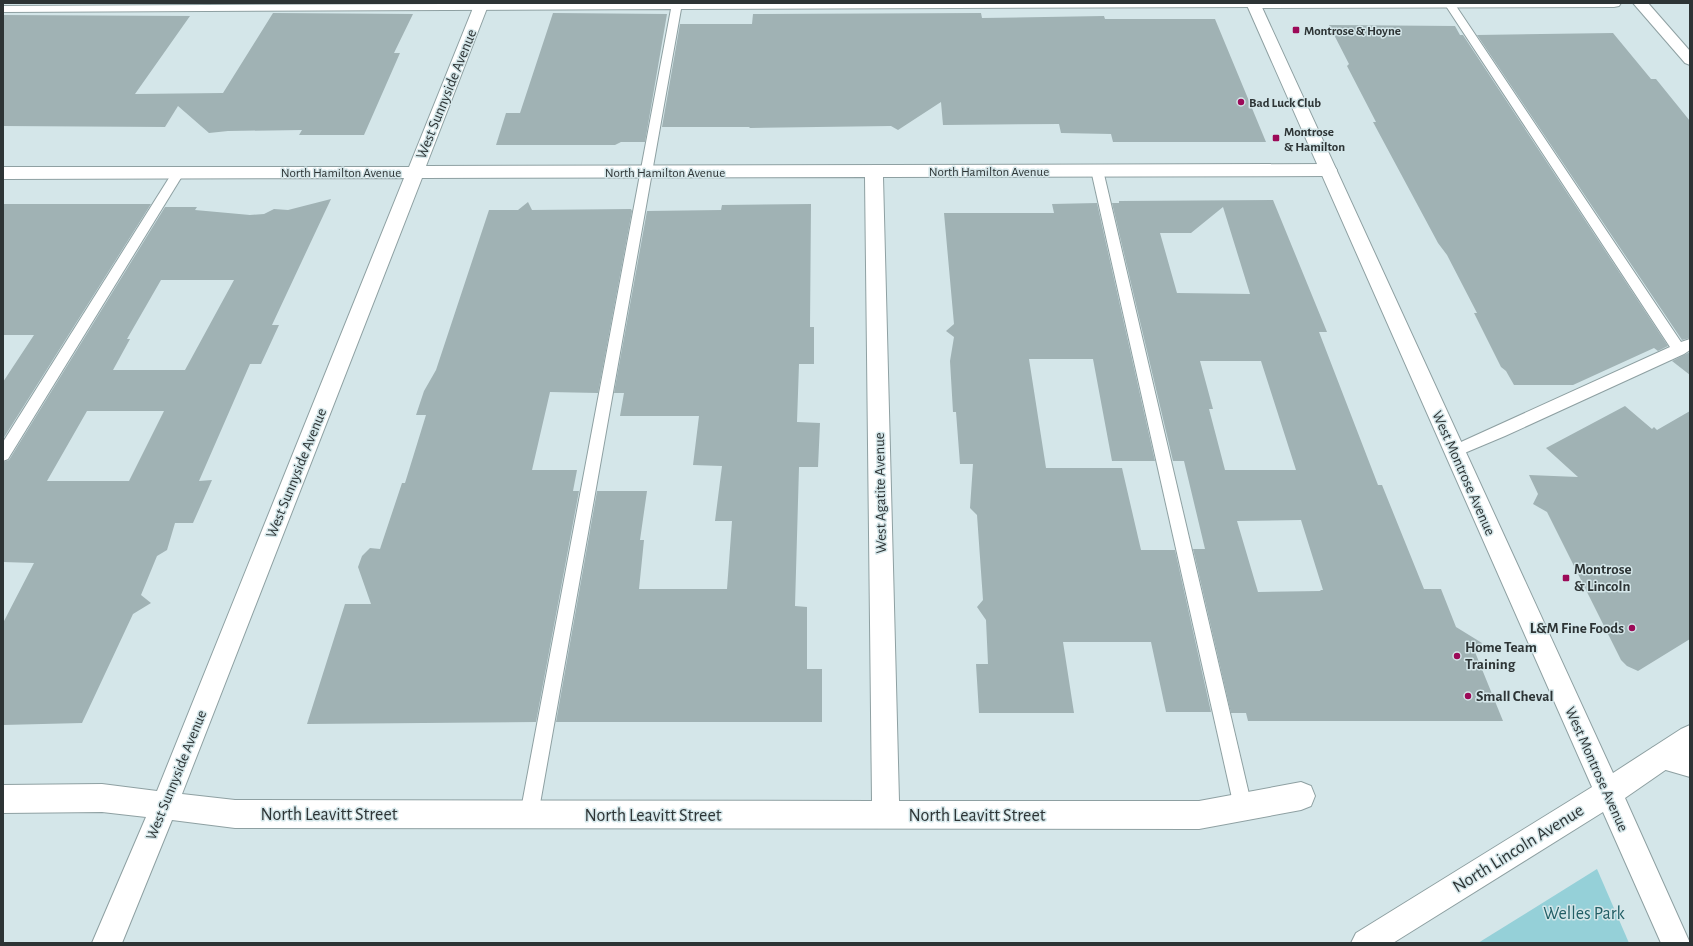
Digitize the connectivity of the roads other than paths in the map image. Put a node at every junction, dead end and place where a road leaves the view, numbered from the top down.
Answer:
1 (1449, 3) edge
2 (1614, 3) edge
3 (1640, 3) edge
4 (677, 4) edge
5 (1055, 4) edge
6 (1253, 4) edge
7 (482, 5) edge
8 (3, 9) edge
9 (1690, 60) edge
10 (1097, 170) junction
11 (1328, 170) junction
12 (874, 171) junction
13 (415, 172) junction
14 (646, 172) junction
15 (3, 173) edge
16 (178, 173) junction
17 (1684, 347) edge
18 (1455, 451) junction
19 (3, 455) edge
20 (1690, 738) edge
21 (1661, 757) junction
22 (1690, 764) edge
23 (1608, 792) junction
24 (1301, 796) dead end
25 (3, 799) edge
26 (164, 806) junction
27 (1243, 807) junction
28 (529, 815) junction
29 (886, 815) junction
30 (107, 943) edge
31 (1366, 943) edge
32 (1676, 943) edge

1 - 2 street
1 - 6 street
1 - 17 lane
3 - 9 street
4 - 5 lane
4 - 7 lane
4 - 14 lane
5 - 6 lane
6 - 11 street, West Montrose Avenue
7 - 8 lane
7 - 13 street, West Sunnyside Avenue
10 - 11 street, North Hamilton Avenue
10 - 12 street, North Hamilton Avenue
10 - 27 lane
11 - 18 street, West Montrose Avenue
12 - 14 street, North Hamilton Avenue
12 - 29 street, West Agatite Avenue
13 - 14 street, North Hamilton Avenue
13 - 16 street, North Hamilton Avenue
13 - 26 street, West Sunnyside Avenue
14 - 28 lane
15 - 16 street, North Hamilton Avenue
16 - 19 lane
17 - 18 lane
18 - 23 street, West Montrose Avenue
20 - 21 street, North Lincoln Avenue
21 - 22 street
21 - 23 street, North Lincoln Avenue
23 - 31 street, North Lincoln Avenue
23 - 32 street, West Montrose Avenue
24 - 27 street, North Leavitt Street
25 - 26 street, North Leavitt Street
26 - 28 street, North Leavitt Street
26 - 30 street, West Sunnyside Avenue
27 - 29 street, North Leavitt Street
28 - 29 street, North Leavitt Street

